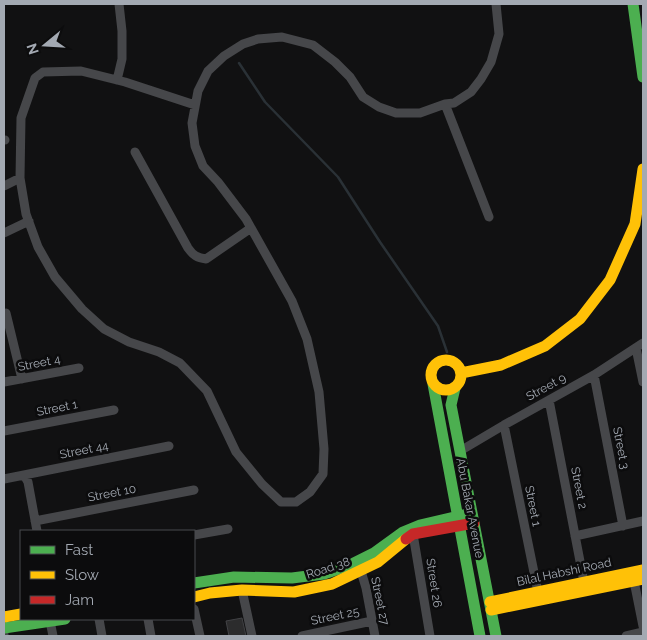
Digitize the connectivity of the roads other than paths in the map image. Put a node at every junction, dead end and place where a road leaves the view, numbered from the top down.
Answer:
1 (119, 4) edge
2 (496, 4) edge
3 (633, 4) edge
4 (643, 77) edge
5 (117, 80) junction
6 (446, 104) junction
7 (195, 105) junction
8 (136, 152) dead end
9 (643, 169) edge
10 (20, 178) junction
11 (4, 186) edge
12 (490, 217) dead end
13 (25, 223) junction
14 (251, 228) junction
15 (4, 233) edge
16 (6, 313) dead end
17 (640, 346) edge
18 (79, 368) dead end
19 (461, 373) junction
20 (594, 375) junction
21 (22, 379) junction
22 (4, 382) edge
23 (643, 382) edge
24 (433, 384) junction
25 (455, 388) junction
26 (549, 400) junction
27 (114, 410) dead end
28 (504, 425) junction
29 (4, 431) edge
30 (169, 446) dead end
31 (460, 451) junction
32 (24, 475) junction
33 (4, 479) edge
34 (194, 490) dead end
35 (473, 518) junction
36 (35, 521) junction
37 (458, 521) junction
38 (643, 521) edge
39 (623, 526) junction
40 (228, 529) dead end
41 (36, 530) edge
42 (413, 534) junction
43 (195, 535) edge
44 (575, 536) junction
45 (643, 570) edge
46 (360, 571) junction
47 (638, 580) edge
48 (584, 582) junction
49 (195, 584) edge
50 (242, 590) junction
51 (538, 592) junction
52 (195, 597) edge
53 (490, 606) junction
54 (20, 614) edge
55 (195, 614) edge
56 (4, 617) edge
57 (57, 620) edge
58 (99, 620) edge
59 (148, 620) edge
60 (50, 621) junction
61 (372, 621) junction
62 (643, 626) edge
63 (4, 628) edge
64 (643, 632) edge
65 (53, 636) edge
66 (102, 636) edge
67 (151, 636) edge
68 (200, 636) edge
69 (252, 636) edge
70 (302, 636) edge
71 (375, 636) edge
72 (430, 636) edge
73 (480, 636) edge
74 (496, 636) edge
75 (626, 636) edge

1 - 5 street
2 - 6 street
3 - 4 street
5 - 7 street
5 - 10 street
6 - 7 street
6 - 12 street
7 - 14 street
8 - 14 street
9 - 19 street
10 - 11 street
10 - 13 street
13 - 14 street
13 - 15 street
16 - 21 street
17 - 20 street, Street 9
17 - 23 street
18 - 21 street, Street 4
19 - 24 street
19 - 25 street
20 - 26 street, Street 9
20 - 39 street, Street 3
21 - 22 street, Street 4
24 - 25 street
24 - 37 street, Abu Bakar Avenue
25 - 31 street, Abu Bakar Avenue
26 - 28 street, Street 9
26 - 44 street, Street 2
27 - 29 street, Street 1
28 - 31 street, Street 9
28 - 51 street, Street 1
30 - 32 street, Street 44
31 - 35 street, Abu Bakar Avenue
32 - 33 street, Street 44
32 - 36 street
34 - 36 street, Street 10
35 - 37 street
35 - 53 street, Abu Bakar Avenue
36 - 41 street
37 - 42 street, Road 38
37 - 49 street, Road 38
37 - 73 street, Abu Bakar Avenue
38 - 39 street
39 - 44 street
40 - 43 street
42 - 46 street, Road 38
42 - 72 street, Street 26
44 - 48 street, Street 2
45 - 48 street, Bilal Habshi Road
46 - 50 street, Road 38
46 - 61 street, Street 27
47 - 53 street, Bilal Habshi Road
47 - 62 street
48 - 51 street, Bilal Habshi Road
50 - 52 street, Road 38
50 - 69 street
51 - 53 street, Bilal Habshi Road
53 - 74 street, Abu Bakar Avenue
54 - 56 street
55 - 68 street
57 - 60 street
58 - 66 street
59 - 67 street
60 - 63 street
60 - 65 street
61 - 70 street, Street 25
61 - 71 street, Street 27
64 - 75 street

